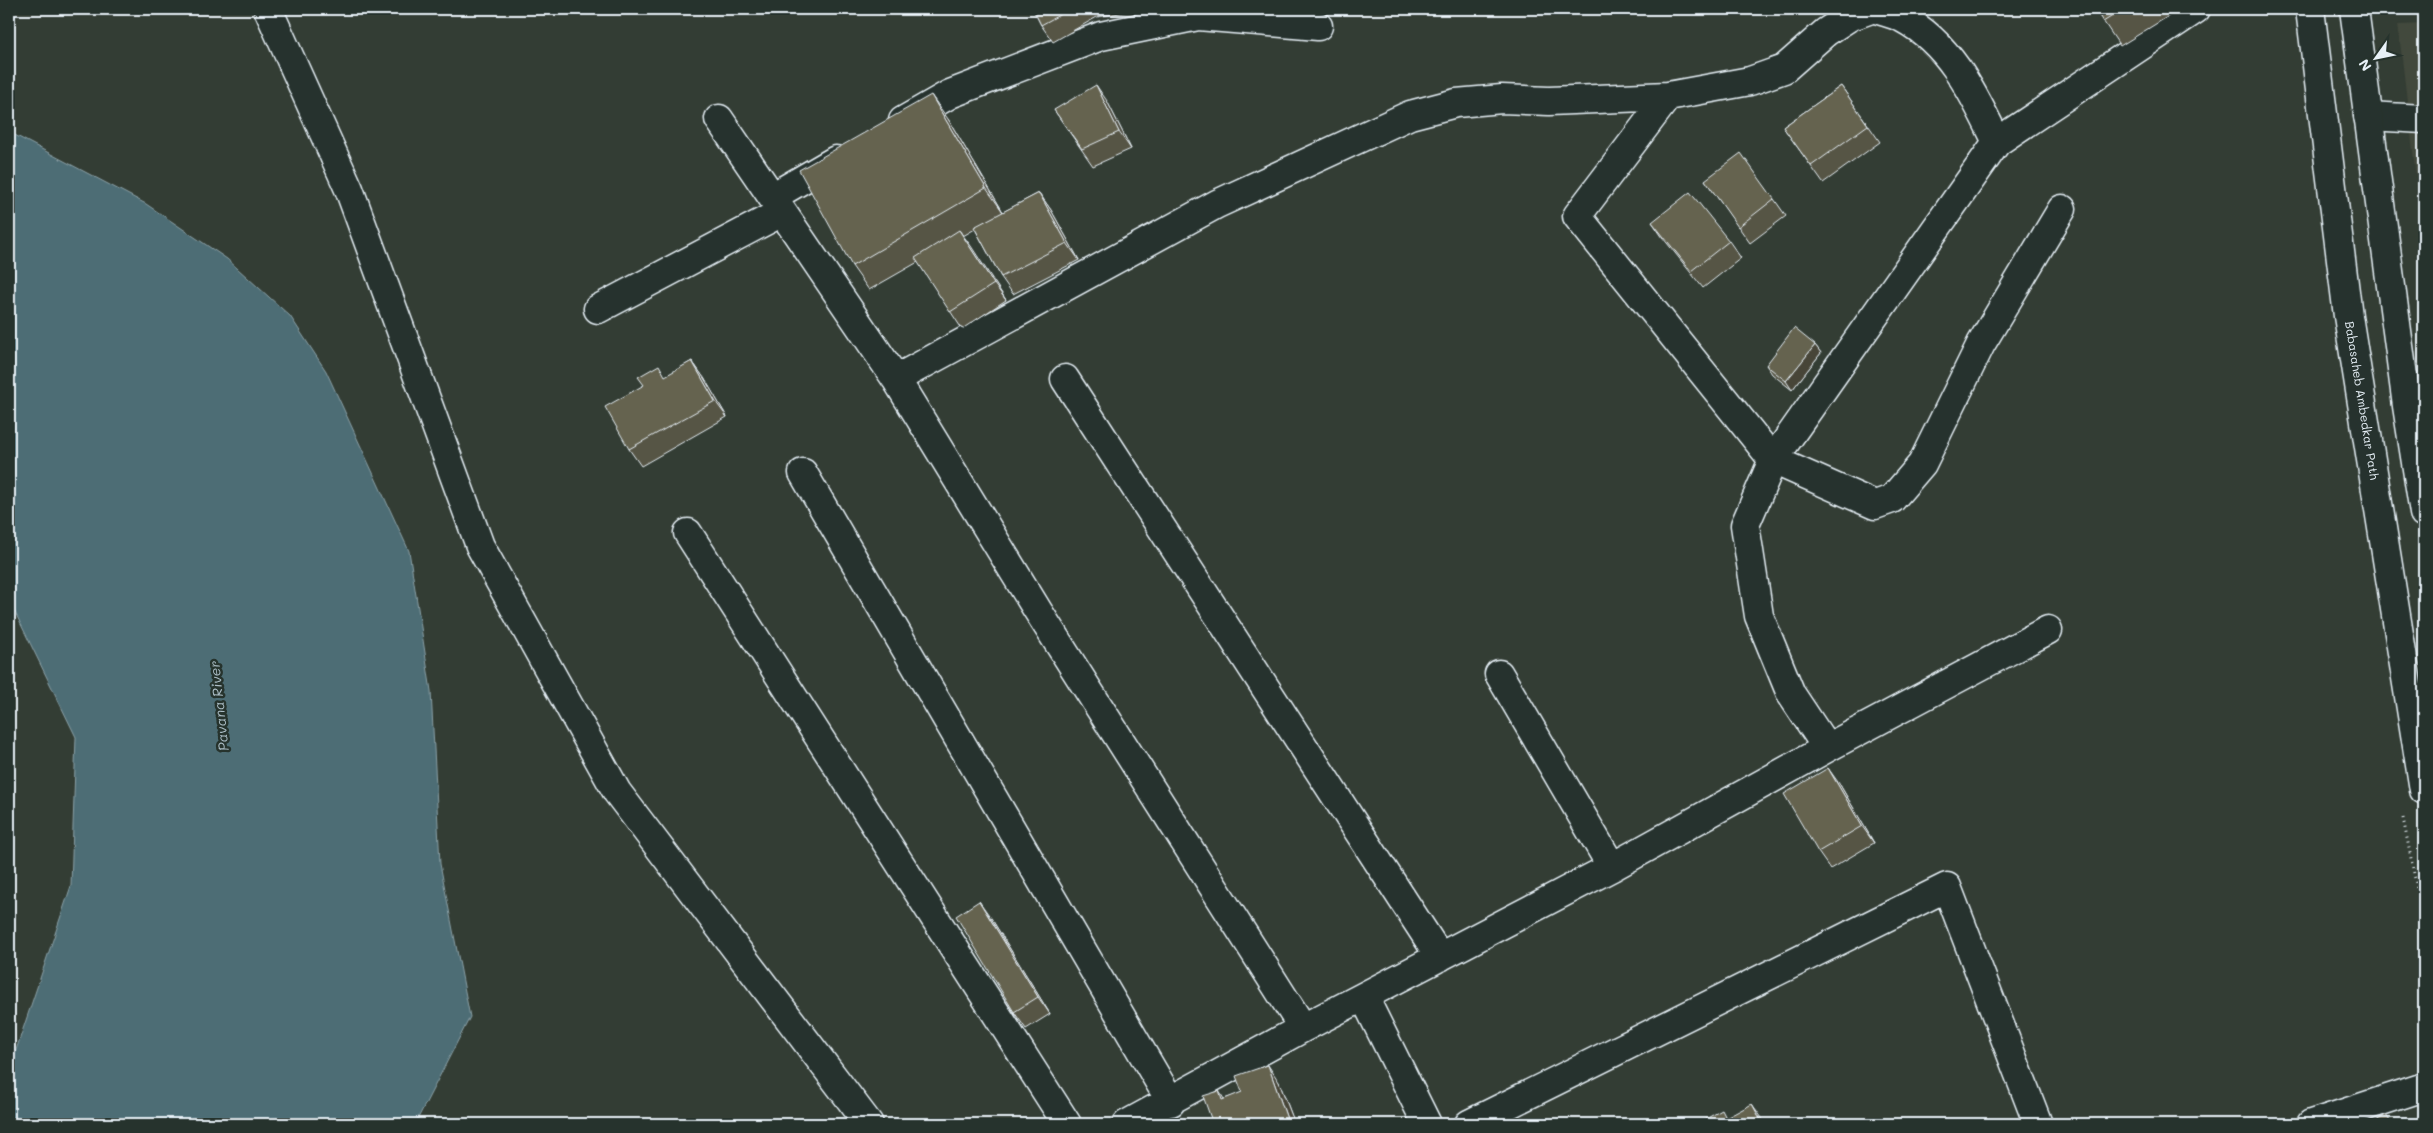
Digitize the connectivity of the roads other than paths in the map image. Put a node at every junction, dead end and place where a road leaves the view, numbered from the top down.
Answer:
1 (268, 9) edge
2 (2196, 9) edge
3 (2310, 9) edge
4 (2354, 9) edge
5 (1868, 10) edge
6 (1318, 26) dead end
7 (1668, 96) junction
8 (2368, 116) junction
9 (719, 119) dead end
10 (2424, 119) edge
11 (882, 133) edge
12 (1997, 142) junction
13 (857, 148) edge
14 (777, 204) junction
15 (2062, 210) dead end
16 (598, 309) dead end
17 (896, 379) junction
18 (1065, 380) dead end
19 (2415, 408) edge
20 (1773, 460) junction
21 (803, 473) dead end
22 (2424, 513) edge
23 (688, 533) dead end
24 (2048, 630) dead end
25 (1498, 674) dead end
26 (1827, 748) junction
27 (2424, 790) edge
28 (1612, 867) junction
29 (1440, 956) junction
30 (1364, 997) junction
31 (1303, 1028) junction
32 (2424, 1087) edge
33 (1171, 1102) junction
34 (869, 1124) edge
35 (1067, 1124) edge
36 (1127, 1124) edge
37 (1427, 1124) edge
38 (1469, 1124) edge
39 (2038, 1124) edge
40 (2311, 1124) edge

1 - 34 street
2 - 12 street
3 - 27 street, Babasaheb Ambedkar Path
4 - 8 street
5 - 7 street
5 - 12 street
6 - 11 street
7 - 17 street
7 - 20 street
8 - 10 street
8 - 19 street
9 - 14 street
12 - 20 street
13 - 14 street
14 - 16 street
14 - 17 street
15 - 20 street
17 - 31 street
18 - 29 street
19 - 22 street
20 - 26 street
21 - 33 street
23 - 35 street
24 - 26 street
25 - 28 street
26 - 28 street
28 - 29 street
29 - 30 street
30 - 31 street
30 - 37 street
31 - 33 street
32 - 40 street
33 - 36 street
38 - 39 street

